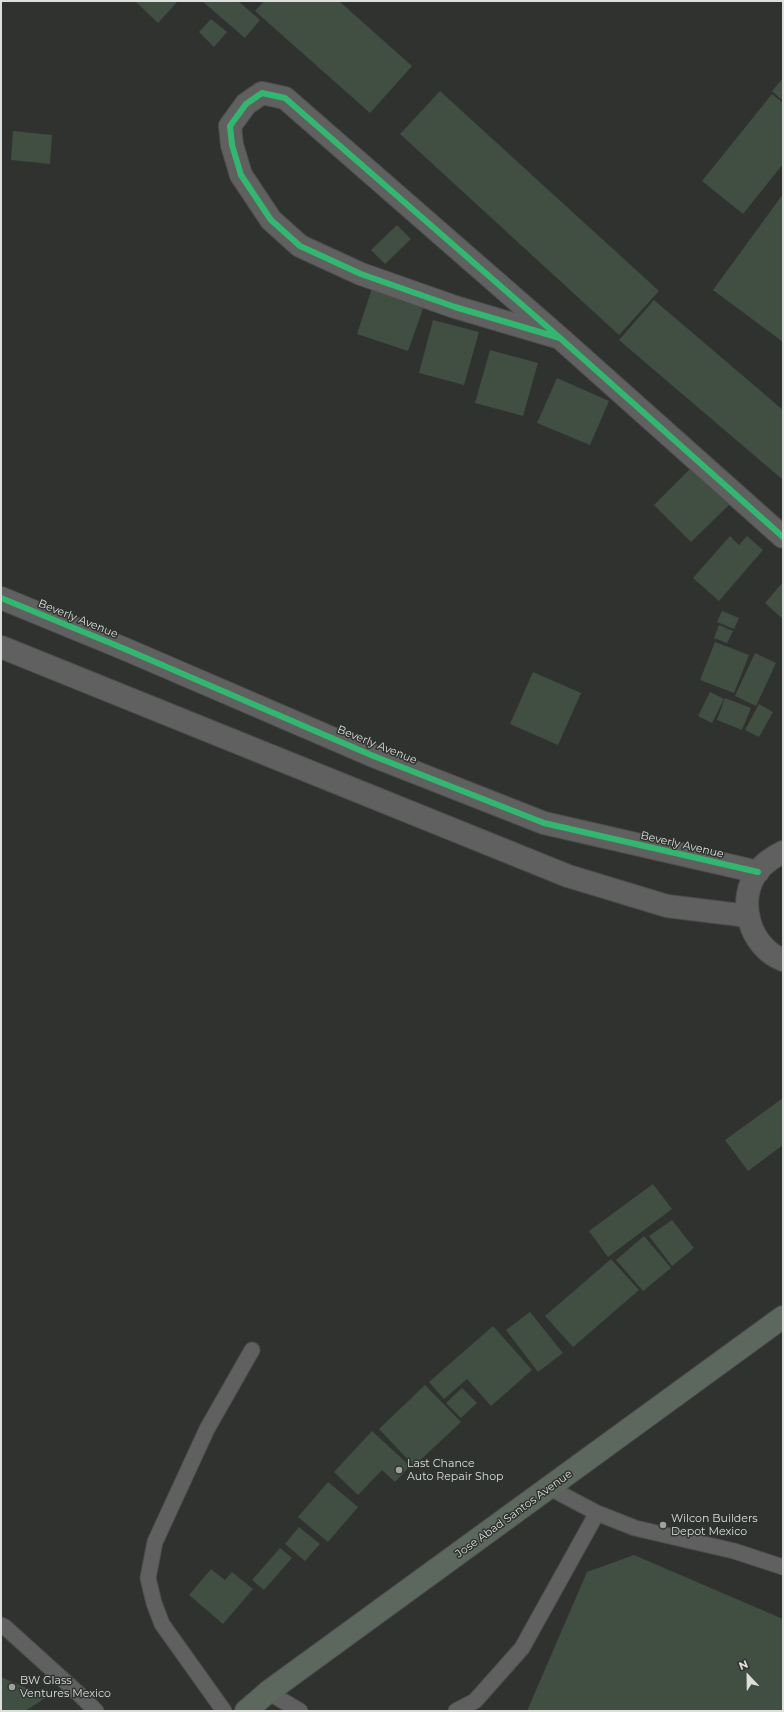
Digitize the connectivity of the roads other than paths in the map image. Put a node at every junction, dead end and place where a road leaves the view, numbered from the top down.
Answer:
1 (560, 338) junction
2 (783, 537) edge
3 (1, 598) edge
4 (1, 647) edge
5 (783, 852) edge
6 (758, 872) junction
7 (748, 916) junction
8 (783, 960) edge
9 (783, 1317) edge
10 (252, 1350) dead end
11 (550, 1488) junction
12 (597, 1513) junction
13 (783, 1567) edge
14 (1, 1625) edge
15 (268, 1692) junction
16 (96, 1711) edge
17 (224, 1711) edge
18 (246, 1711) edge
19 (300, 1711) edge
20 (456, 1711) edge

1 - 1 street
1 - 2 street
3 - 6 street, Beverly Avenue
4 - 7 street
5 - 6 street
6 - 7 street
7 - 8 street
9 - 11 highway, Jose Abad Santos Avenue
10 - 17 lane
11 - 12 lane
11 - 15 highway, Jose Abad Santos Avenue
12 - 13 lane
12 - 20 lane
14 - 16 lane
15 - 18 highway, Jose Abad Santos Avenue
15 - 19 lane

